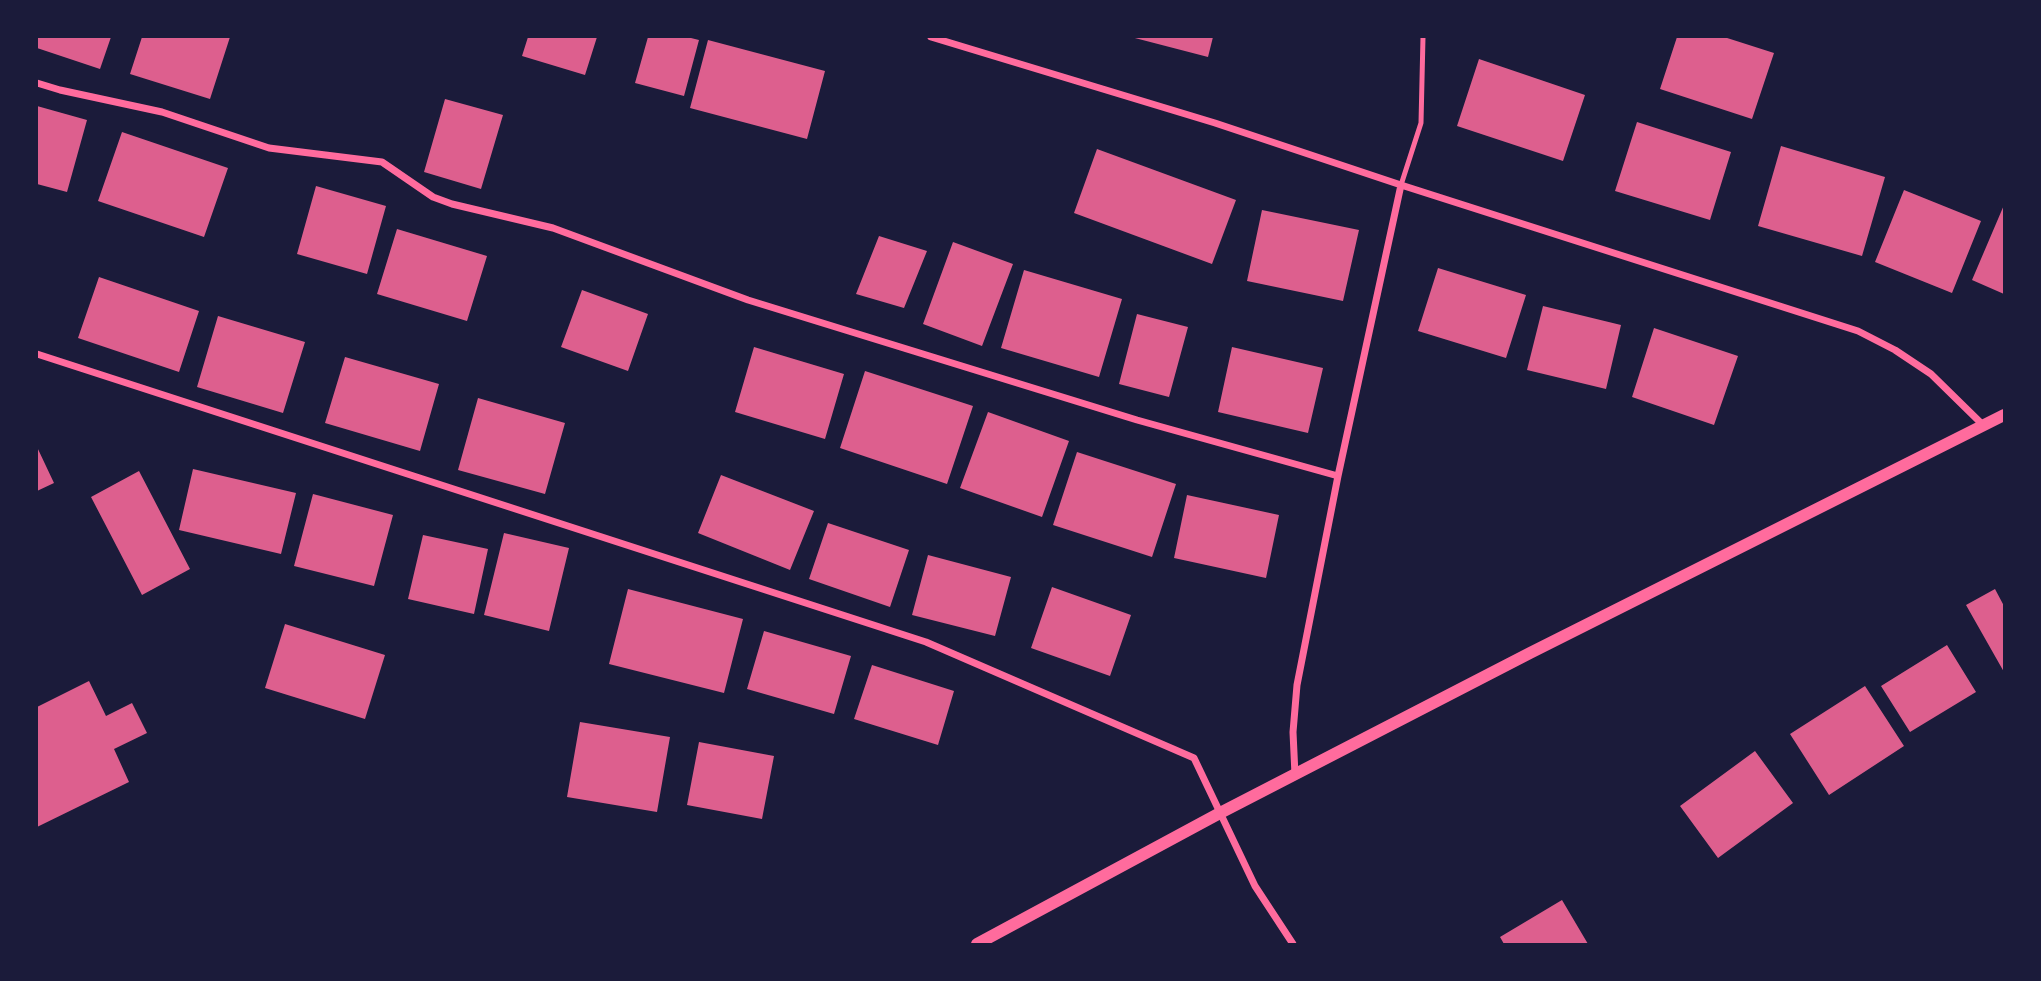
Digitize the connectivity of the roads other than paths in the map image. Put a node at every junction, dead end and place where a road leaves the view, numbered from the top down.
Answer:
1 (931, 37) edge
2 (1423, 37) edge
3 (37, 83) edge
4 (1401, 186) junction
5 (37, 354) edge
6 (2004, 415) edge
7 (1983, 425) junction
8 (1338, 476) junction
9 (1295, 775) junction
10 (1220, 813) junction
11 (977, 944) edge
12 (1293, 944) edge

1 - 4 street
2 - 4 lane
3 - 8 street
4 - 7 street
4 - 8 street
5 - 10 street
6 - 7 street
7 - 9 street
8 - 9 street
9 - 10 street
10 - 11 street
10 - 12 street

